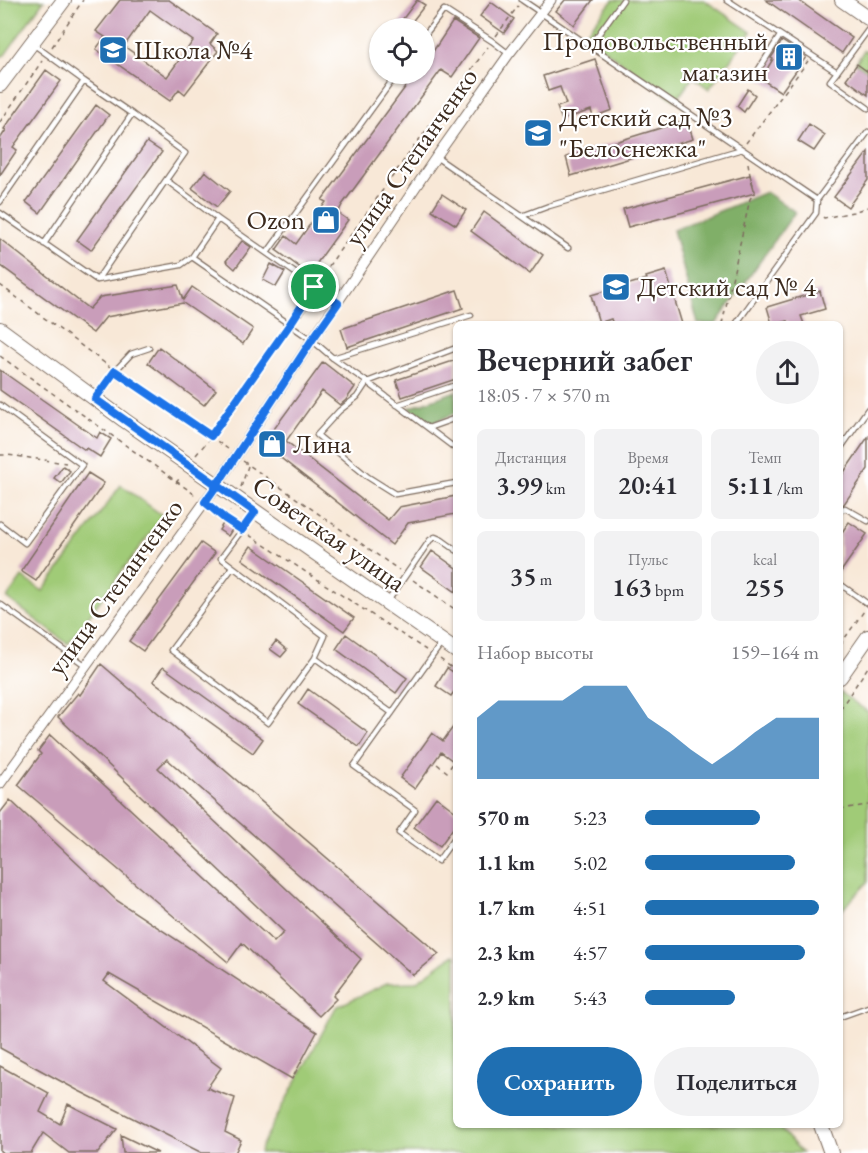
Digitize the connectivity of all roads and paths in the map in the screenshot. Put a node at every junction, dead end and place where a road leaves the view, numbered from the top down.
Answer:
1 (64, 0) edge
2 (83, 0) edge
3 (522, 0) edge
4 (551, 0) edge
5 (623, 0) edge
6 (727, 0) edge
7 (843, 0) edge
8 (540, 14) junction
9 (868, 18) edge
10 (435, 22) edge
11 (868, 30) edge
12 (780, 36) junction
13 (595, 39) dead end
14 (492, 41) junction
15 (31, 42) junction
16 (47, 54) junction
17 (509, 54) junction
18 (812, 57) junction
19 (5, 69) edge
20 (759, 69) dead end
21 (837, 72) junction
22 (84, 81) junction
23 (390, 84) edge
24 (0, 85) edge
25 (868, 108) edge
26 (132, 114) junction
27 (0, 122) edge
28 (868, 132) edge
29 (742, 149) junction
30 (747, 153) junction
31 (436, 157) junction
32 (166, 180) junction
33 (817, 200) junction
34 (0, 202) edge
35 (868, 207) edge
36 (0, 213) edge
37 (816, 213) junction
38 (522, 216) junction
39 (218, 219) junction
40 (44, 244) junction
41 (568, 248) dead end
42 (267, 253) junction
43 (192, 257) junction
44 (97, 280) junction
45 (0, 285) edge
46 (314, 287) junction
47 (338, 303) junction
48 (471, 315) dead end
49 (723, 321) edge
50 (738, 321) edge
51 (290, 324) junction
52 (0, 329) edge
53 (312, 340) junction
54 (149, 348) dead end
55 (453, 349) edge
56 (0, 356) edge
57 (333, 358) junction
58 (115, 371) junction
59 (367, 382) junction
60 (453, 386) edge
61 (95, 399) junction
62 (0, 405) edge
63 (397, 405) junction
64 (868, 409) edge
65 (453, 419) edge
66 (428, 428) junction
67 (211, 436) junction
68 (843, 445) edge
69 (453, 447) edge
70 (0, 455) edge
71 (236, 456) junction
72 (82, 465) junction
73 (453, 484) edge
74 (217, 485) junction
75 (205, 502) junction
76 (843, 509) edge
77 (255, 512) junction
78 (868, 521) edge
79 (0, 524) edge
80 (242, 530) junction
81 (453, 547) edge
82 (233, 567) junction
83 (406, 575) junction
84 (843, 586) edge
85 (386, 603) junction
86 (0, 604) edge
87 (868, 604) edge
88 (453, 608) edge
89 (865, 610) dead end
90 (868, 637) edge
91 (843, 641) edge
92 (442, 642) junction
93 (453, 649) edge
94 (433, 654) junction
95 (315, 658) junction
96 (85, 665) junction
97 (868, 667) edge
98 (453, 668) edge
99 (843, 672) edge
100 (843, 704) edge
101 (392, 713) junction
102 (453, 763) edge
103 (437, 764) dead end
104 (0, 784) edge
105 (868, 805) edge
106 (843, 809) edge
107 (453, 840) edge
108 (868, 1007) edge
109 (843, 1016) edge
110 (822, 1128) edge
111 (831, 1153) edge

1 - 15 street
2 - 16 path
3 - 8 lane
3 - 14 path
4 - 8 street, улица Степанченко
5 - 13 lane
6 - 12 lane
7 - 9 street
8 - 17 street, улица Степанченко
8 - 29 lane
10 - 14 lane
11 - 21 lane
12 - 18 lane
12 - 20 lane
14 - 17 lane
14 - 46 path
15 - 16 lane
15 - 19 street
16 - 22 lane
16 - 27 path
17 - 31 street, улица Степанченко
18 - 21 lane
18 - 29 path
19 - 24 street
21 - 25 lane
22 - 26 lane
22 - 34 lane
23 - 42 lane
26 - 32 lane
26 - 40 lane
28 - 33 lane
29 - 30 lane
29 - 38 lane
30 - 33 lane
30 - 49 path
31 - 38 lane
31 - 47 street, улица Степанченко
32 - 39 lane
32 - 44 lane
33 - 37 lane
35 - 37 path
36 - 40 lane
37 - 50 lane
38 - 41 lane
39 - 42 lane
39 - 43 lane
40 - 44 lane
42 - 46 lane
43 - 44 lane
43 - 51 lane
45 - 58 path
46 - 47 lane
46 - 51 path
47 - 53 street, улица Степанченко
48 - 57 lane
51 - 53 lane
51 - 67 path
52 - 61 street, Советская улица
53 - 57 lane
53 - 71 street, улица Степанченко
54 - 58 lane
55 - 59 lane
56 - 75 path
57 - 59 lane
58 - 61 lane
58 - 67 path
59 - 63 lane
59 - 73 lane
60 - 63 lane
61 - 74 street, Советская улица
62 - 72 lane
63 - 66 lane
64 - 68 lane
65 - 66 lane
66 - 69 lane
67 - 71 path
70 - 72 path
71 - 74 street, улица Степанченко
71 - 83 path
72 - 79 lane
74 - 75 street, улица Степанченко
74 - 77 street, Советская улица
75 - 80 path
75 - 96 street, улица Степанченко
76 - 78 lane
77 - 80 lane
77 - 85 street, Советская улица
80 - 82 lane
80 - 94 path
81 - 83 lane
82 - 95 lane
82 - 95 lane
83 - 85 lane
83 - 88 path
84 - 87 lane
85 - 92 street, Советская улица
86 - 96 lane
89 - 91 path
90 - 99 street
92 - 93 street, Советская улица
92 - 94 lane
94 - 98 path
94 - 101 lane
95 - 101 lane
96 - 104 street, улица Степанченко
97 - 100 path
101 - 107 lane
102 - 103 path
105 - 106 path
108 - 109 lane
110 - 111 street

